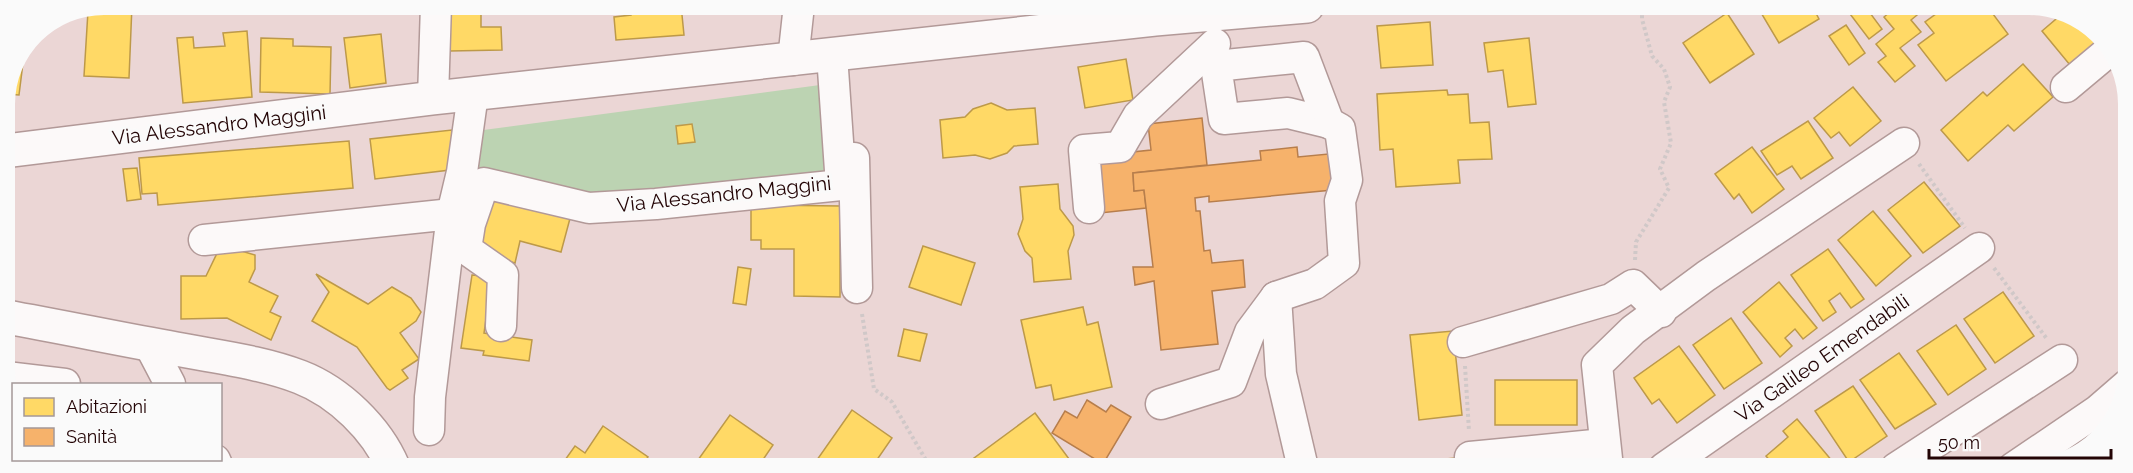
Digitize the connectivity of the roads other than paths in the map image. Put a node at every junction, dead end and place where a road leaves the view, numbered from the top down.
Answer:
1 (423, 15) edge
2 (435, 15) edge
3 (798, 15) edge
4 (1133, 15) edge
5 (1161, 15) edge
6 (1283, 15) edge
7 (1215, 41) junction
8 (433, 47) junction
9 (842, 54) junction
10 (2104, 55) edge
11 (1304, 57) junction
12 (793, 60) junction
13 (2066, 87) dead end
14 (473, 94) junction
15 (434, 98) junction
16 (1288, 113) junction
17 (1329, 123) junction
18 (1904, 143) dead end
19 (15, 150) edge
20 (840, 184) junction
21 (1089, 208) dead end
22 (452, 214) junction
23 (204, 240) dead end
24 (1979, 248) dead end
25 (1622, 292) junction
26 (1276, 297) junction
27 (1661, 312) junction
28 (15, 319) edge
29 (501, 326) dead end
30 (1633, 330) junction
31 (1463, 342) road end
32 (149, 344) junction
33 (2062, 360) dead end
34 (16, 378) edge
35 (57, 383) edge
36 (169, 383) edge
37 (2113, 397) edge
38 (1161, 404) dead end
39 (429, 430) dead end
40 (1606, 456) edge
41 (1470, 457) road end
42 (389, 458) edge
43 (1301, 458) edge
44 (1678, 458) edge
45 (1911, 458) edge
46 (2028, 458) edge

1 - 8 street
2 - 8 street
3 - 12 street
4 - 9 main road, Via Alessandro Maggini
5 - 7 main road, Via Alessandro Maggini
6 - 7 main road, Via Alessandro Maggini
7 - 11 street
7 - 16 street
7 - 21 street
8 - 15 street
9 - 12 main road, Via Alessandro Maggini
9 - 20 street, Via Alessandro Maggini
9 - 20 street, Via Alessandro Maggini
10 - 13 street
11 - 16 street
11 - 17 street
12 - 14 main road, Via Alessandro Maggini
14 - 15 main road, Via Alessandro Maggini
14 - 22 street
15 - 19 main road, Via Alessandro Maggini
16 - 17 street
17 - 26 street
18 - 27 street
20 - 29 street, Via Alessandro Maggini
22 - 23 street
22 - 39 street
24 - 44 street, Via Galileo Emendabili
25 - 27 street
25 - 30 street
25 - 31 street
26 - 38 street
26 - 43 street
27 - 30 street
28 - 32 main road
30 - 40 street
32 - 36 street
32 - 42 main road
33 - 45 street
34 - 35 street
37 - 46 street
40 - 41 street

